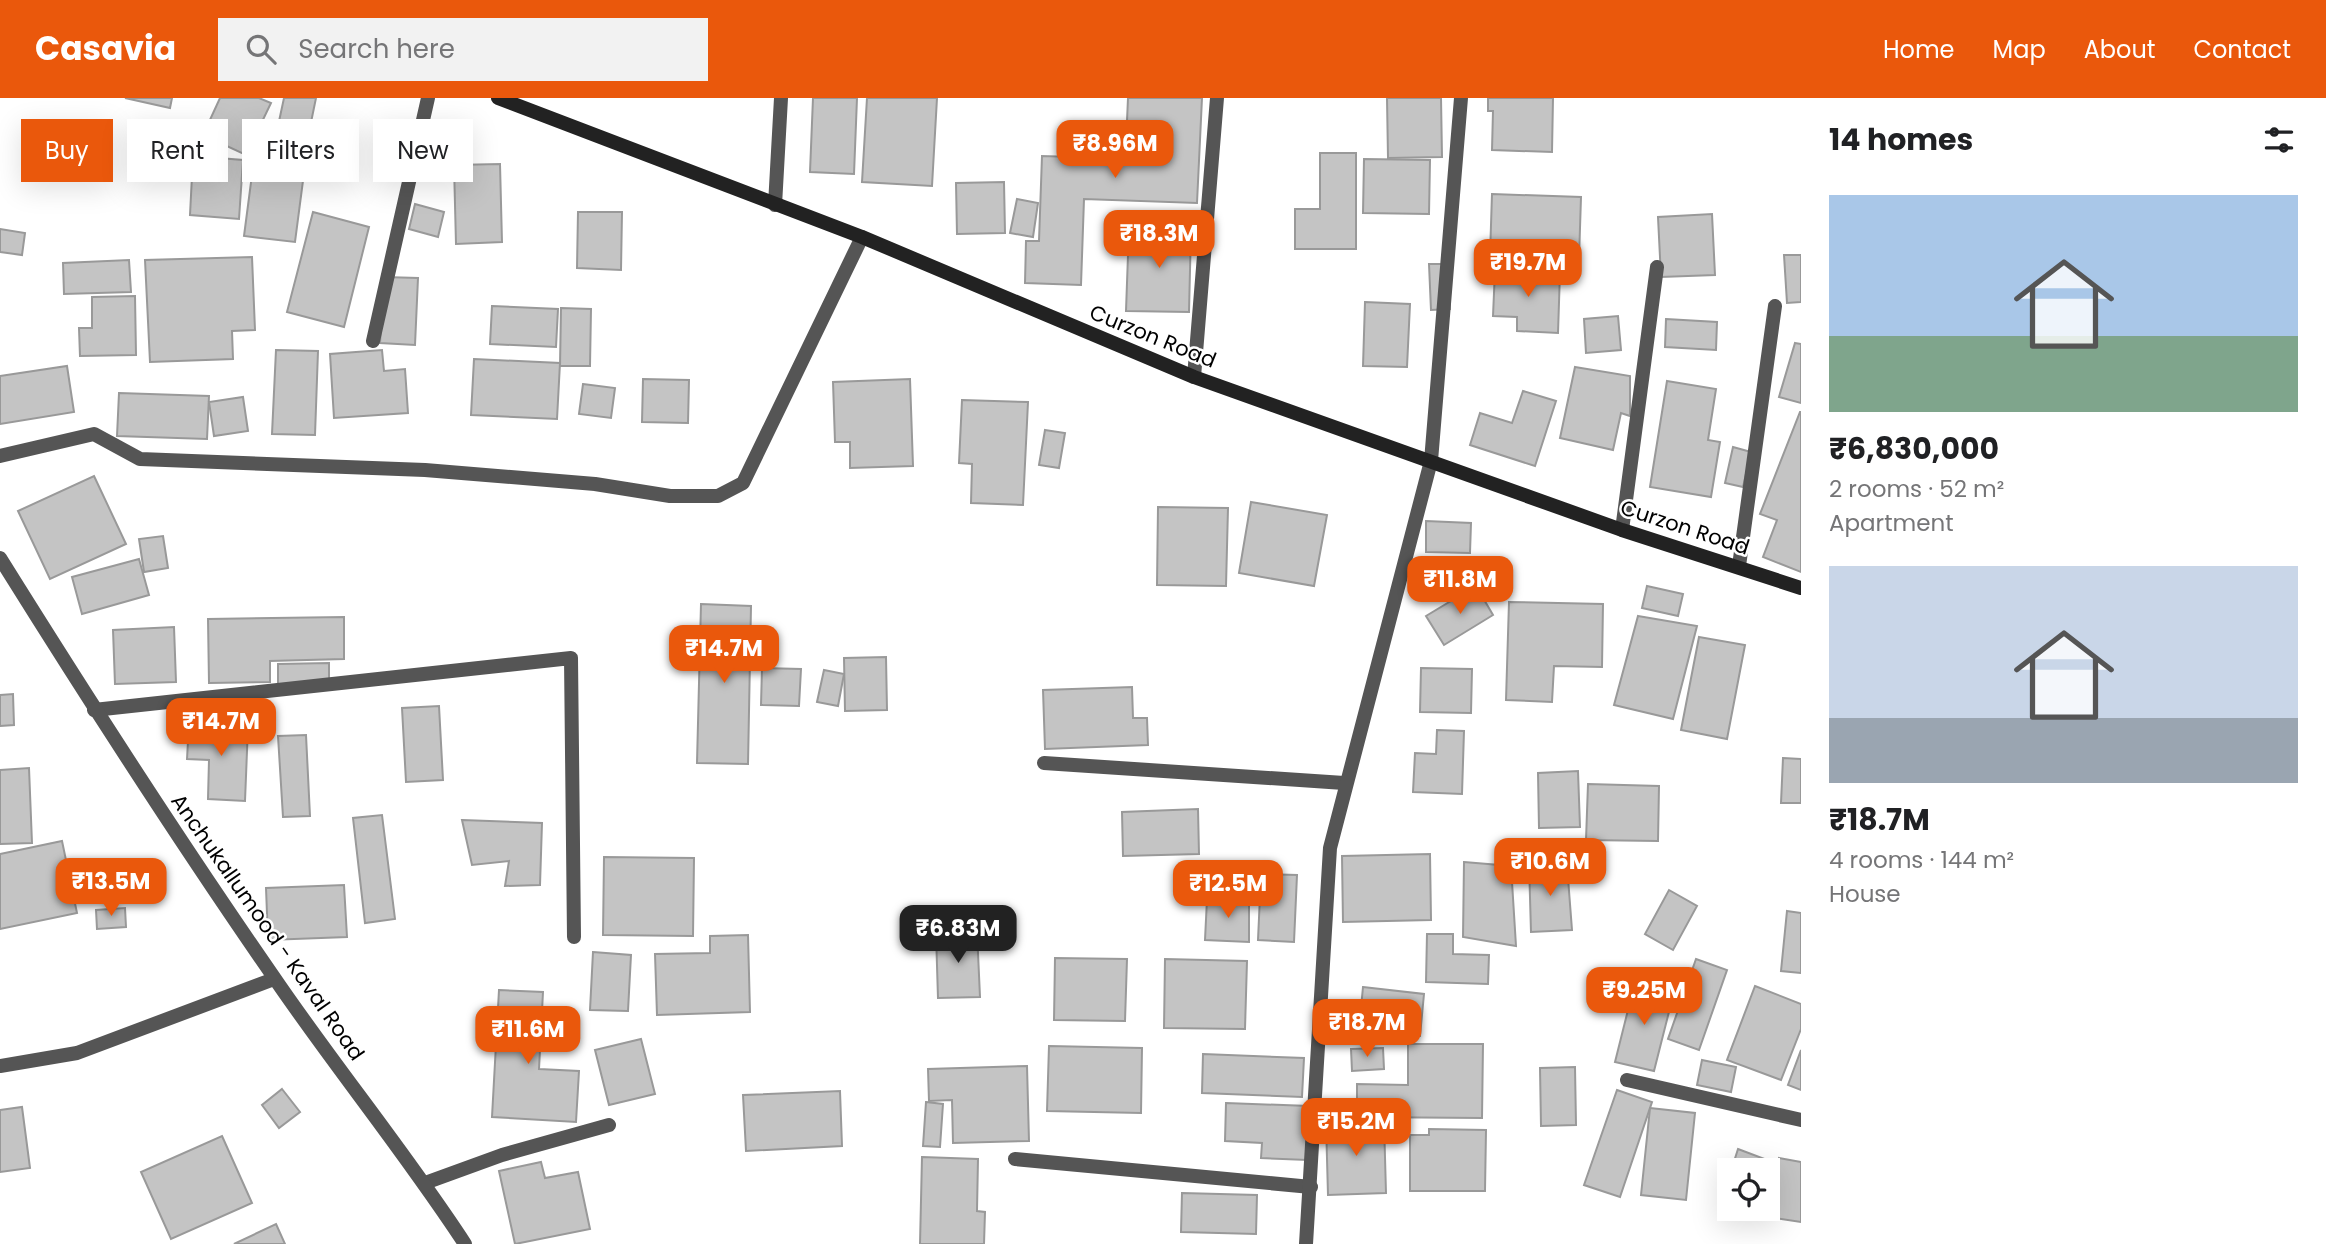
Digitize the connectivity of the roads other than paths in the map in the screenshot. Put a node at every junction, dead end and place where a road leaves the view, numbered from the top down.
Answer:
1 (428, 98) edge
2 (498, 98) edge
3 (781, 98) edge
4 (1217, 98) edge
5 (1461, 98) edge
6 (775, 205) junction
7 (862, 237) junction
8 (1657, 267) dead end
9 (1774, 306) dead end
10 (373, 341) dead end
11 (1194, 377) junction
12 (0, 456) edge
13 (1431, 461) junction
14 (1622, 530) junction
15 (0, 558) edge
16 (1740, 566) junction
17 (1801, 588) edge
18 (94, 710) junction
19 (1044, 763) dead end
20 (1345, 783) junction
21 (574, 937) dead end
22 (274, 979) junction
23 (0, 1066) edge
24 (1627, 1080) dead end
25 (1801, 1119) edge
26 (609, 1125) dead end
27 (1015, 1159) dead end
28 (425, 1183) junction
29 (1311, 1186) junction
30 (465, 1244) edge
31 (1306, 1244) edge

1 - 10 street
2 - 6 main road, Curzon Road
3 - 6 street
4 - 11 street
5 - 13 street
6 - 7 main road, Curzon Road
7 - 11 main road, Curzon Road
7 - 12 street
8 - 14 street
9 - 16 street
11 - 13 main road, Curzon Road
13 - 14 main road, Curzon Road
13 - 20 street
14 - 16 main road, Curzon Road
15 - 18 street, Anchukallumood - Kaval Road
16 - 17 main road, Curzon Road
18 - 21 street
18 - 22 street, Anchukallumood - Kaval Road
19 - 20 street
20 - 29 street
22 - 23 street
22 - 28 street, Anchukallumood - Kaval Road
24 - 25 street
26 - 28 street
27 - 29 street
28 - 30 street, Anchukallumood - Kaval Road
29 - 31 street

